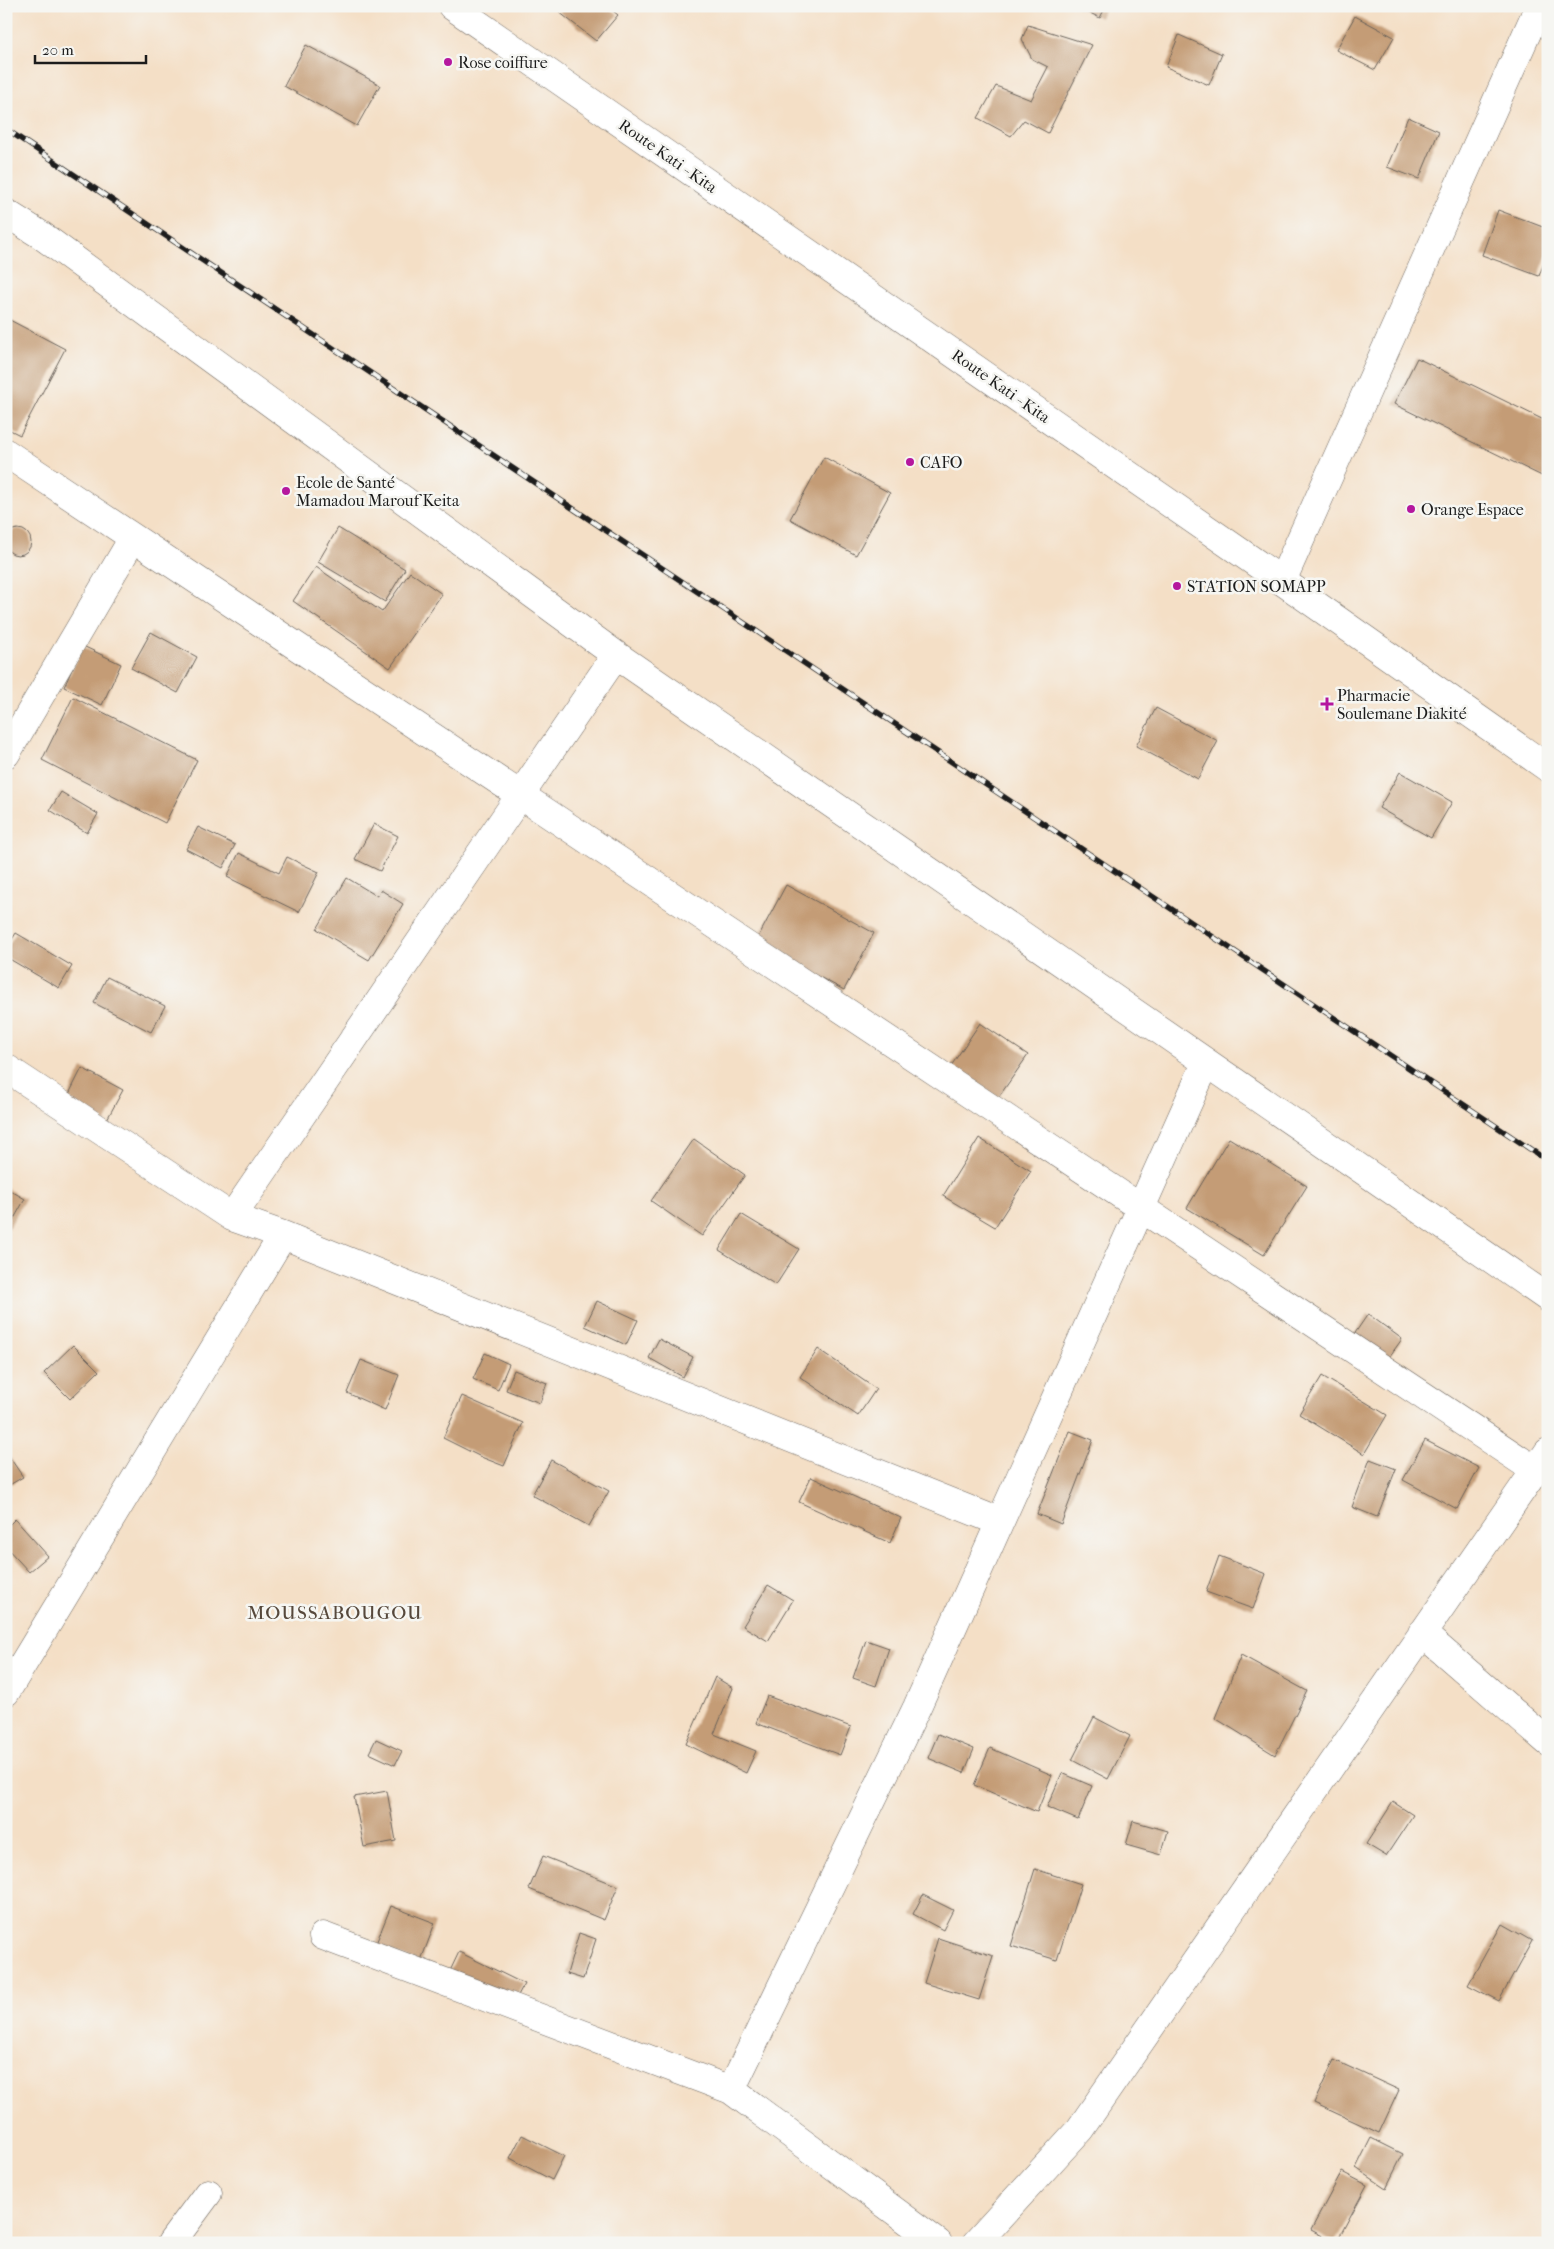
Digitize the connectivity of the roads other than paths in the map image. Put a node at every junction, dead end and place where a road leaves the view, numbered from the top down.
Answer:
1 (452, 6) edge
2 (1539, 6) edge
3 (6, 213) edge
4 (6, 454) edge
5 (133, 538) junction
6 (1282, 581) junction
7 (616, 655) junction
8 (6, 754) edge
9 (1548, 768) edge
10 (520, 795) junction
11 (1206, 1063) junction
12 (6, 1068) edge
13 (1141, 1208) junction
14 (232, 1217) junction
15 (283, 1235) junction
16 (1548, 1298) edge
17 (1542, 1461) edge
18 (1000, 1522) junction
19 (1422, 1634) junction
20 (6, 1692) edge
21 (1548, 1742) edge
22 (323, 1936) dead end
23 (731, 2090) junction
24 (208, 2194) dead end
25 (172, 2243) edge
26 (938, 2243) edge
27 (976, 2243) edge

1 - 6 street, Route Kati - Kita
2 - 6 street
3 - 7 street
4 - 5 street
5 - 8 street
5 - 10 street
6 - 9 street, Route Kati - Kita
7 - 10 street
7 - 11 street
10 - 13 street
10 - 14 street
11 - 13 street
11 - 16 street
12 - 14 street
13 - 17 street
13 - 18 street
14 - 15 street
15 - 18 street
15 - 20 street
17 - 19 street
18 - 23 street
19 - 21 street
19 - 27 street
22 - 23 street
23 - 26 street
24 - 25 street

